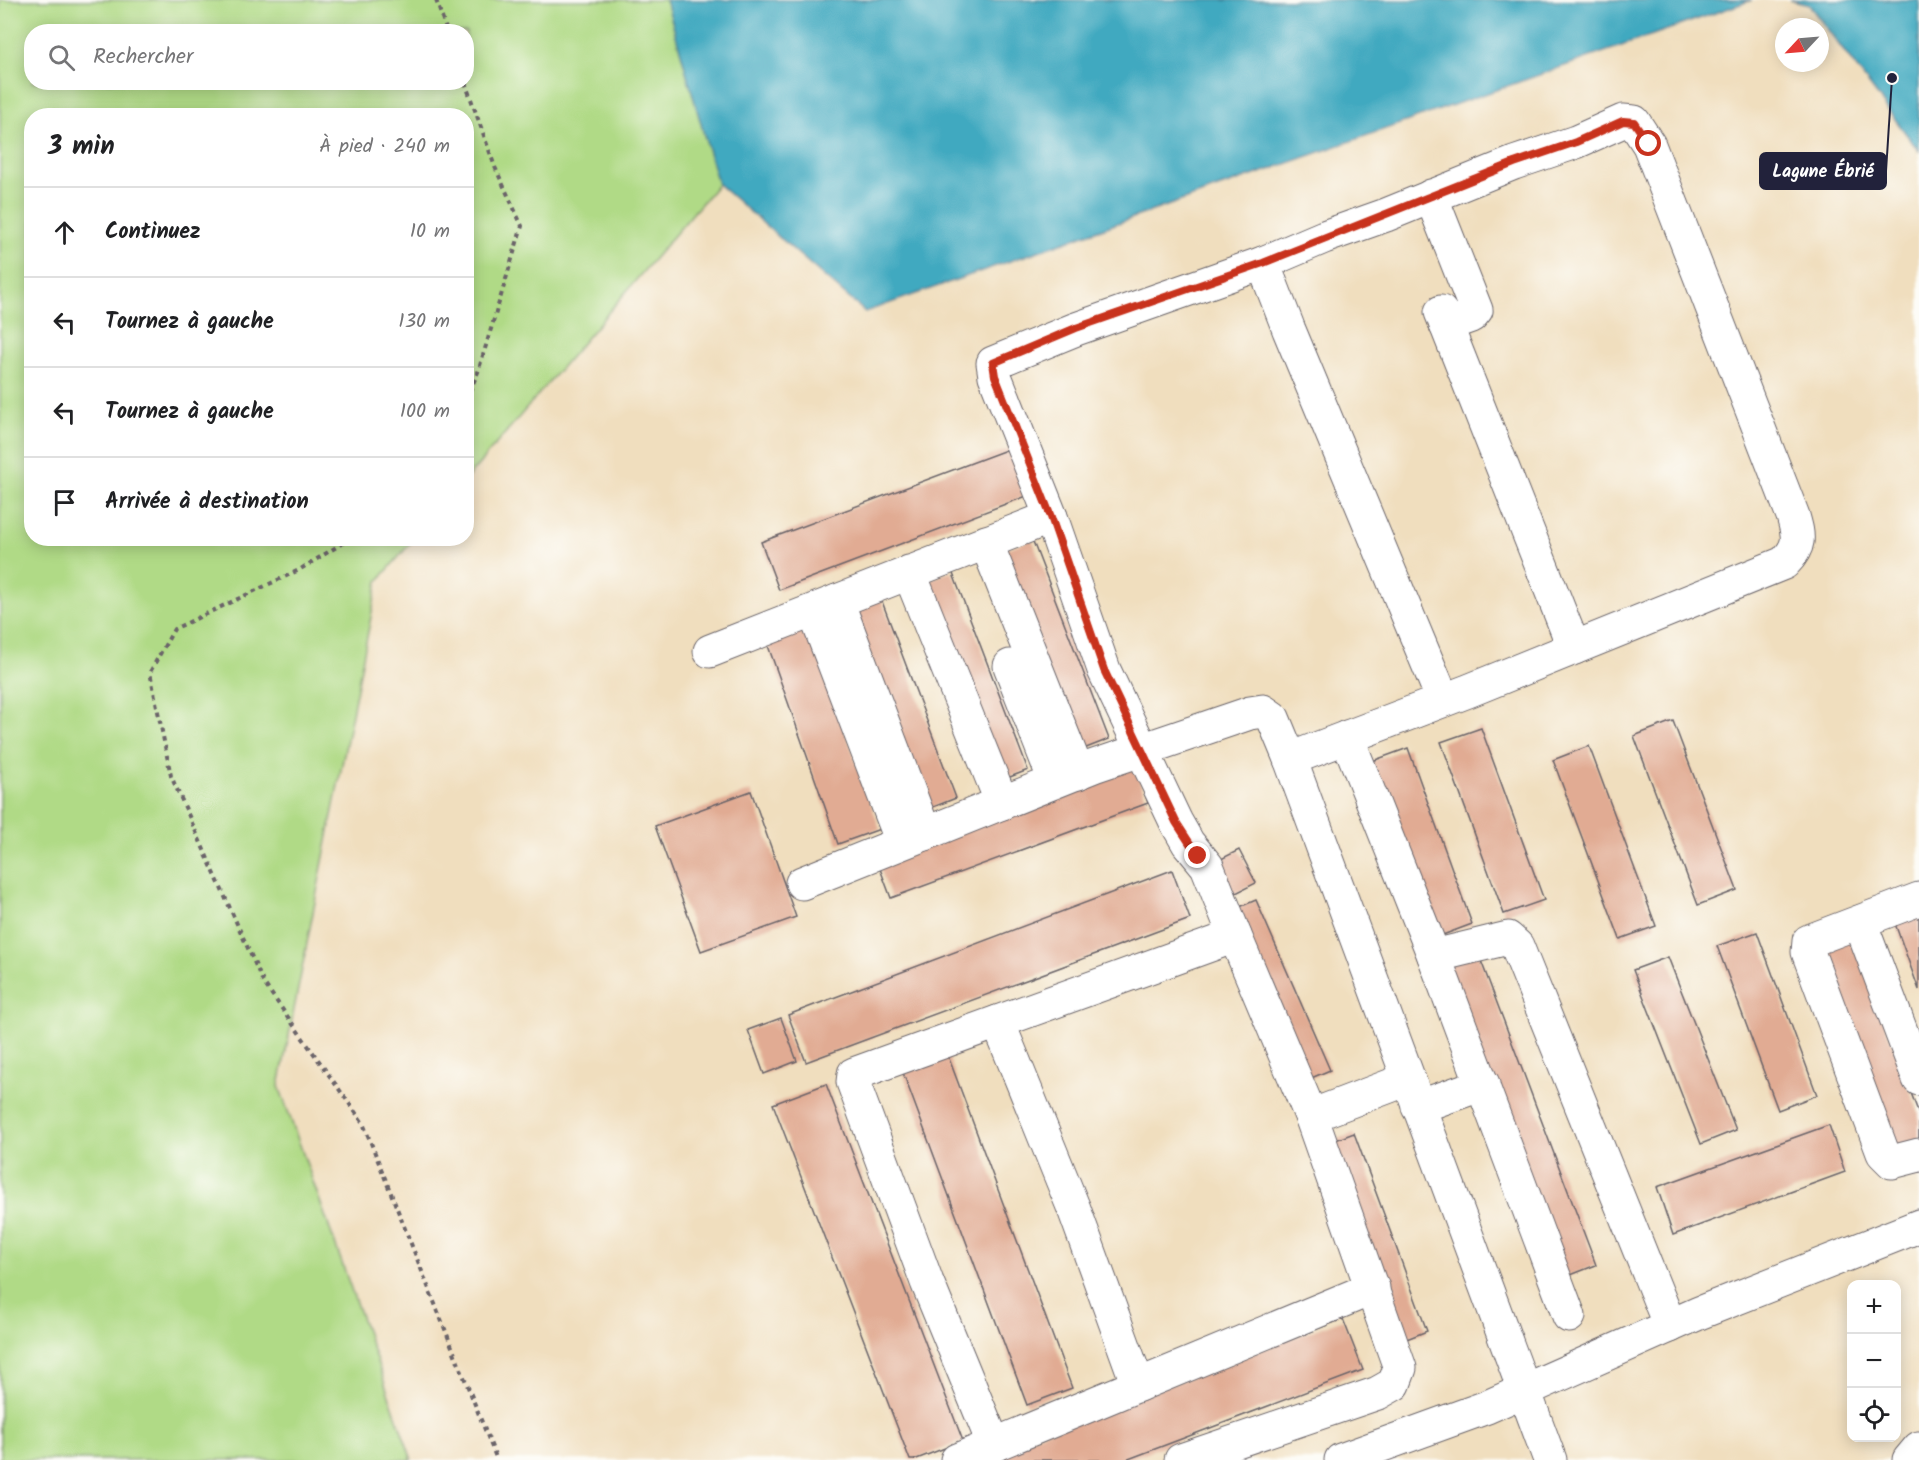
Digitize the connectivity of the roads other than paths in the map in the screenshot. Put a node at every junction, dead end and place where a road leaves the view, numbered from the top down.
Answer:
1 (1431, 196) junction
2 (1263, 263) junction
3 (1051, 517) junction
4 (975, 546) junction
5 (899, 576) junction
6 (825, 606) junction
7 (1574, 648) junction
8 (710, 651) dead end
9 (1443, 700) junction
10 (1347, 737) junction
11 (1141, 751) junction
12 (1290, 759) junction
13 (1067, 777) junction
14 (991, 807) junction
15 (914, 838) junction
16 (802, 883) dead end
17 (1919, 899) edge
18 (1860, 922) junction
19 (1235, 936) junction
20 (1434, 956) junction
21 (998, 1022) junction
22 (1919, 1079) edge
23 (1483, 1084) junction
24 (1413, 1093) junction
25 (1311, 1116) junction
26 (1919, 1155) edge
27 (1919, 1226) edge
28 (1373, 1288) junction
29 (1569, 1316) dead end
30 (1670, 1326) junction
31 (1138, 1385) junction
32 (1523, 1391) junction
33 (994, 1445) junction
34 (1919, 1448) edge
35 (957, 1460) edge
36 (1180, 1460) edge
37 (1341, 1460) edge
38 (1550, 1460) edge
39 (1909, 1460) edge

1 - 2 lane
1 - 7 lane
1 - 7 lane
2 - 3 lane
2 - 9 lane
3 - 4 lane
3 - 11 lane
4 - 5 lane
4 - 13 lane
5 - 6 lane
5 - 14 lane
6 - 8 lane
6 - 15 lane
7 - 9 lane
9 - 10 lane
10 - 12 lane
10 - 20 lane
11 - 12 lane
11 - 13 lane
11 - 19 lane
12 - 24 lane
13 - 14 lane
14 - 15 lane
15 - 16 lane
17 - 18 lane
18 - 22 lane
18 - 26 lane
19 - 21 lane
19 - 25 lane
20 - 23 lane
20 - 30 lane
21 - 31 lane
21 - 33 lane
23 - 24 lane
23 - 29 lane
24 - 25 lane
24 - 32 lane
25 - 28 lane
27 - 30 lane
28 - 31 lane
28 - 36 lane
30 - 32 lane
31 - 33 lane
32 - 37 lane
32 - 38 lane
33 - 35 lane
34 - 39 lane

